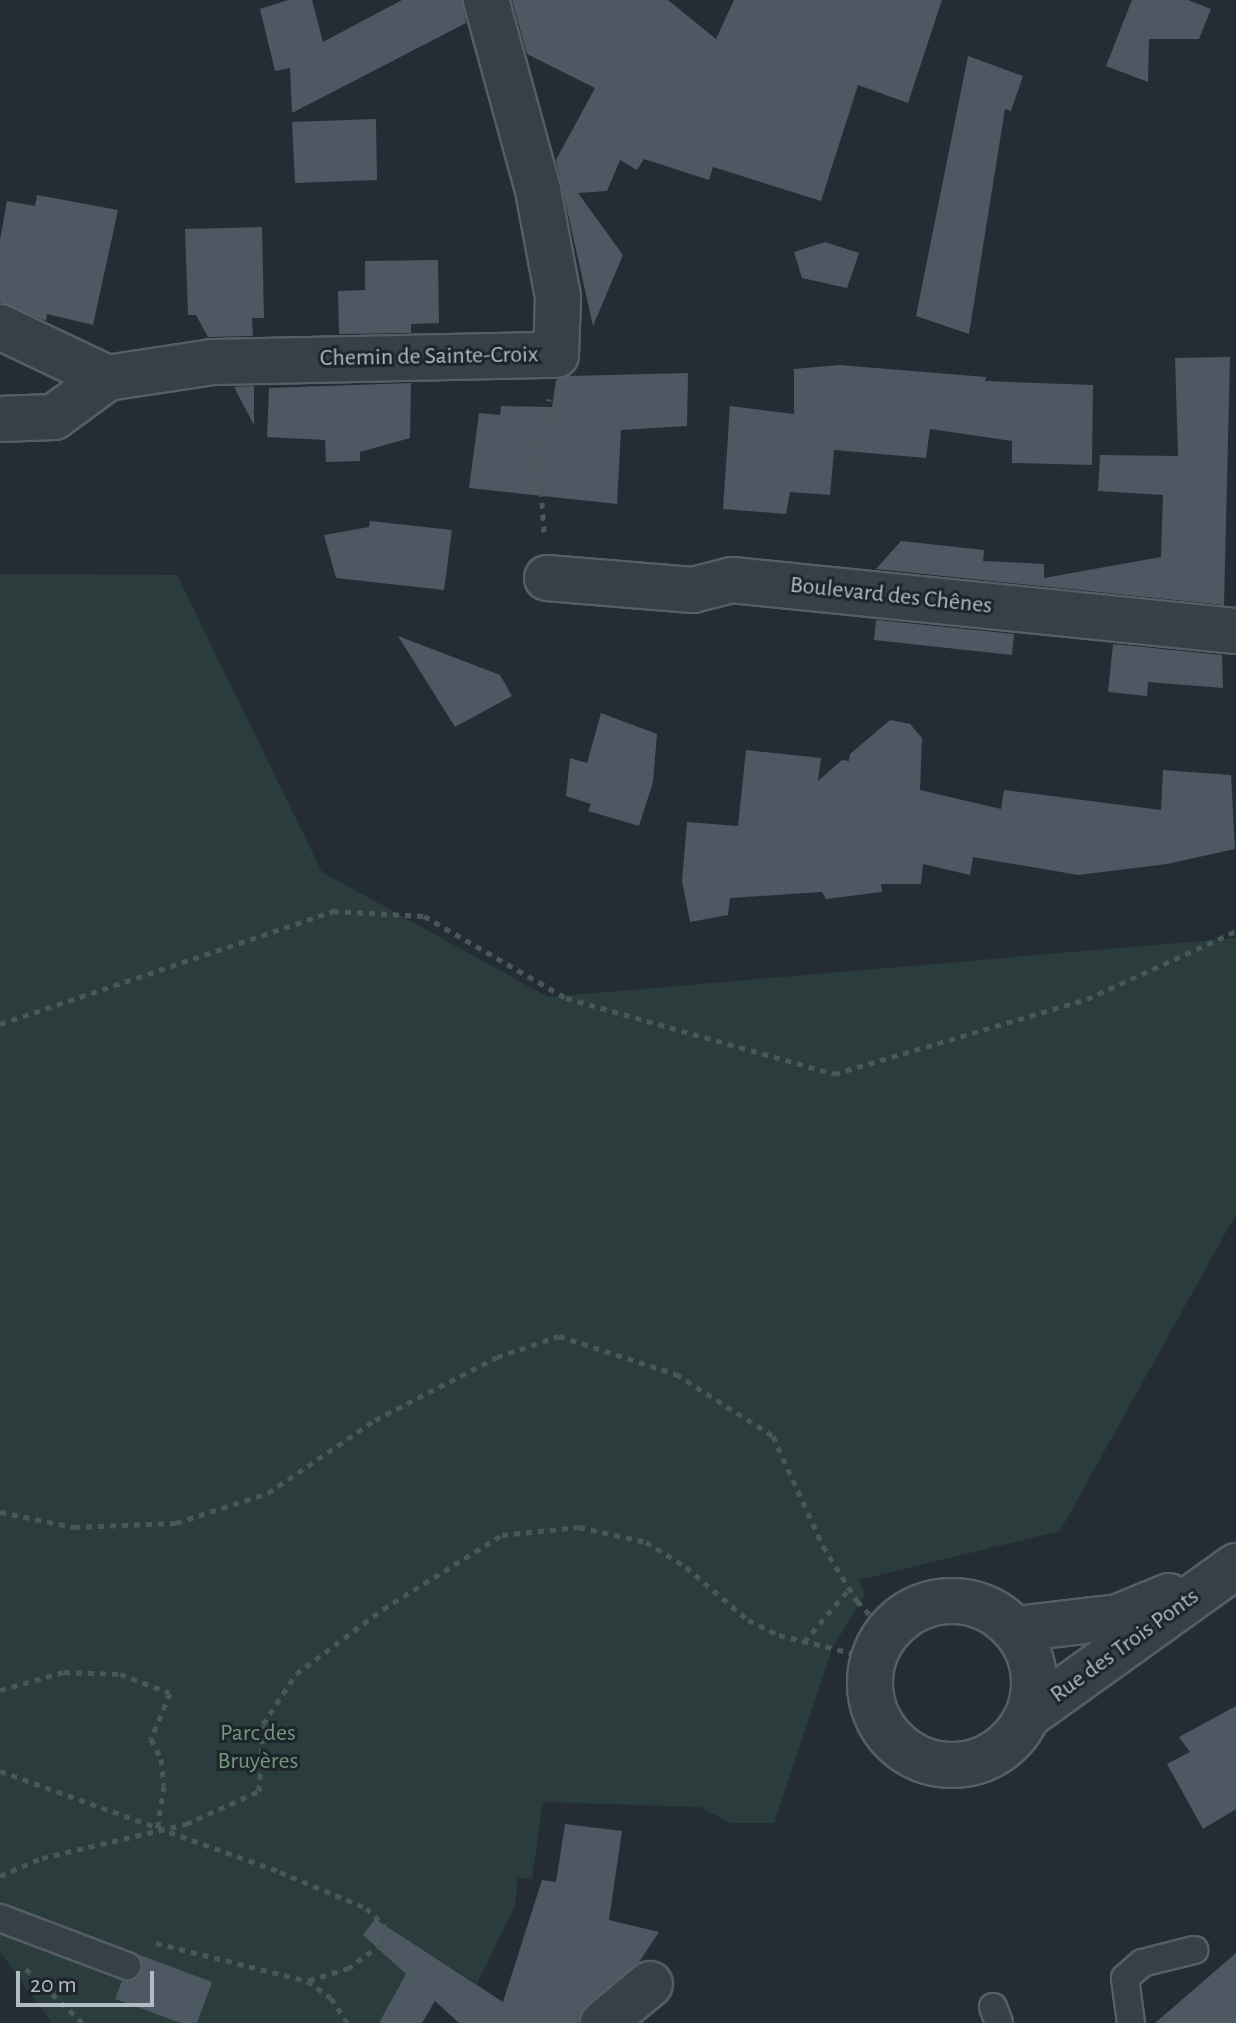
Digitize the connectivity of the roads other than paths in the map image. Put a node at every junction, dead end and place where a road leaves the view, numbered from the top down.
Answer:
1 (486, 0) edge
2 (0, 327) edge
3 (107, 378) junction
4 (0, 419) edge
5 (547, 578) road end
6 (1236, 631) edge
7 (1228, 1572) edge
8 (1016, 1629) junction
9 (1030, 1714) junction
10 (0, 1918) edge
11 (1194, 1950) dead end
12 (127, 1966) dead end
13 (650, 1984) dead end
14 (603, 2023) edge
15 (1131, 2023) edge

1 - 3 street, Chemin de Sainte-Croix
2 - 3 street
3 - 4 street
5 - 6 street, Boulevard des Chênes
7 - 8 street, Rue des Trois Ponts
7 - 9 street, Rue des Trois Ponts
8 - 9 street, Rue des Trois Ponts
8 - 9 street, Rue des Trois Ponts
10 - 12 lane
11 - 15 lane
13 - 14 street

